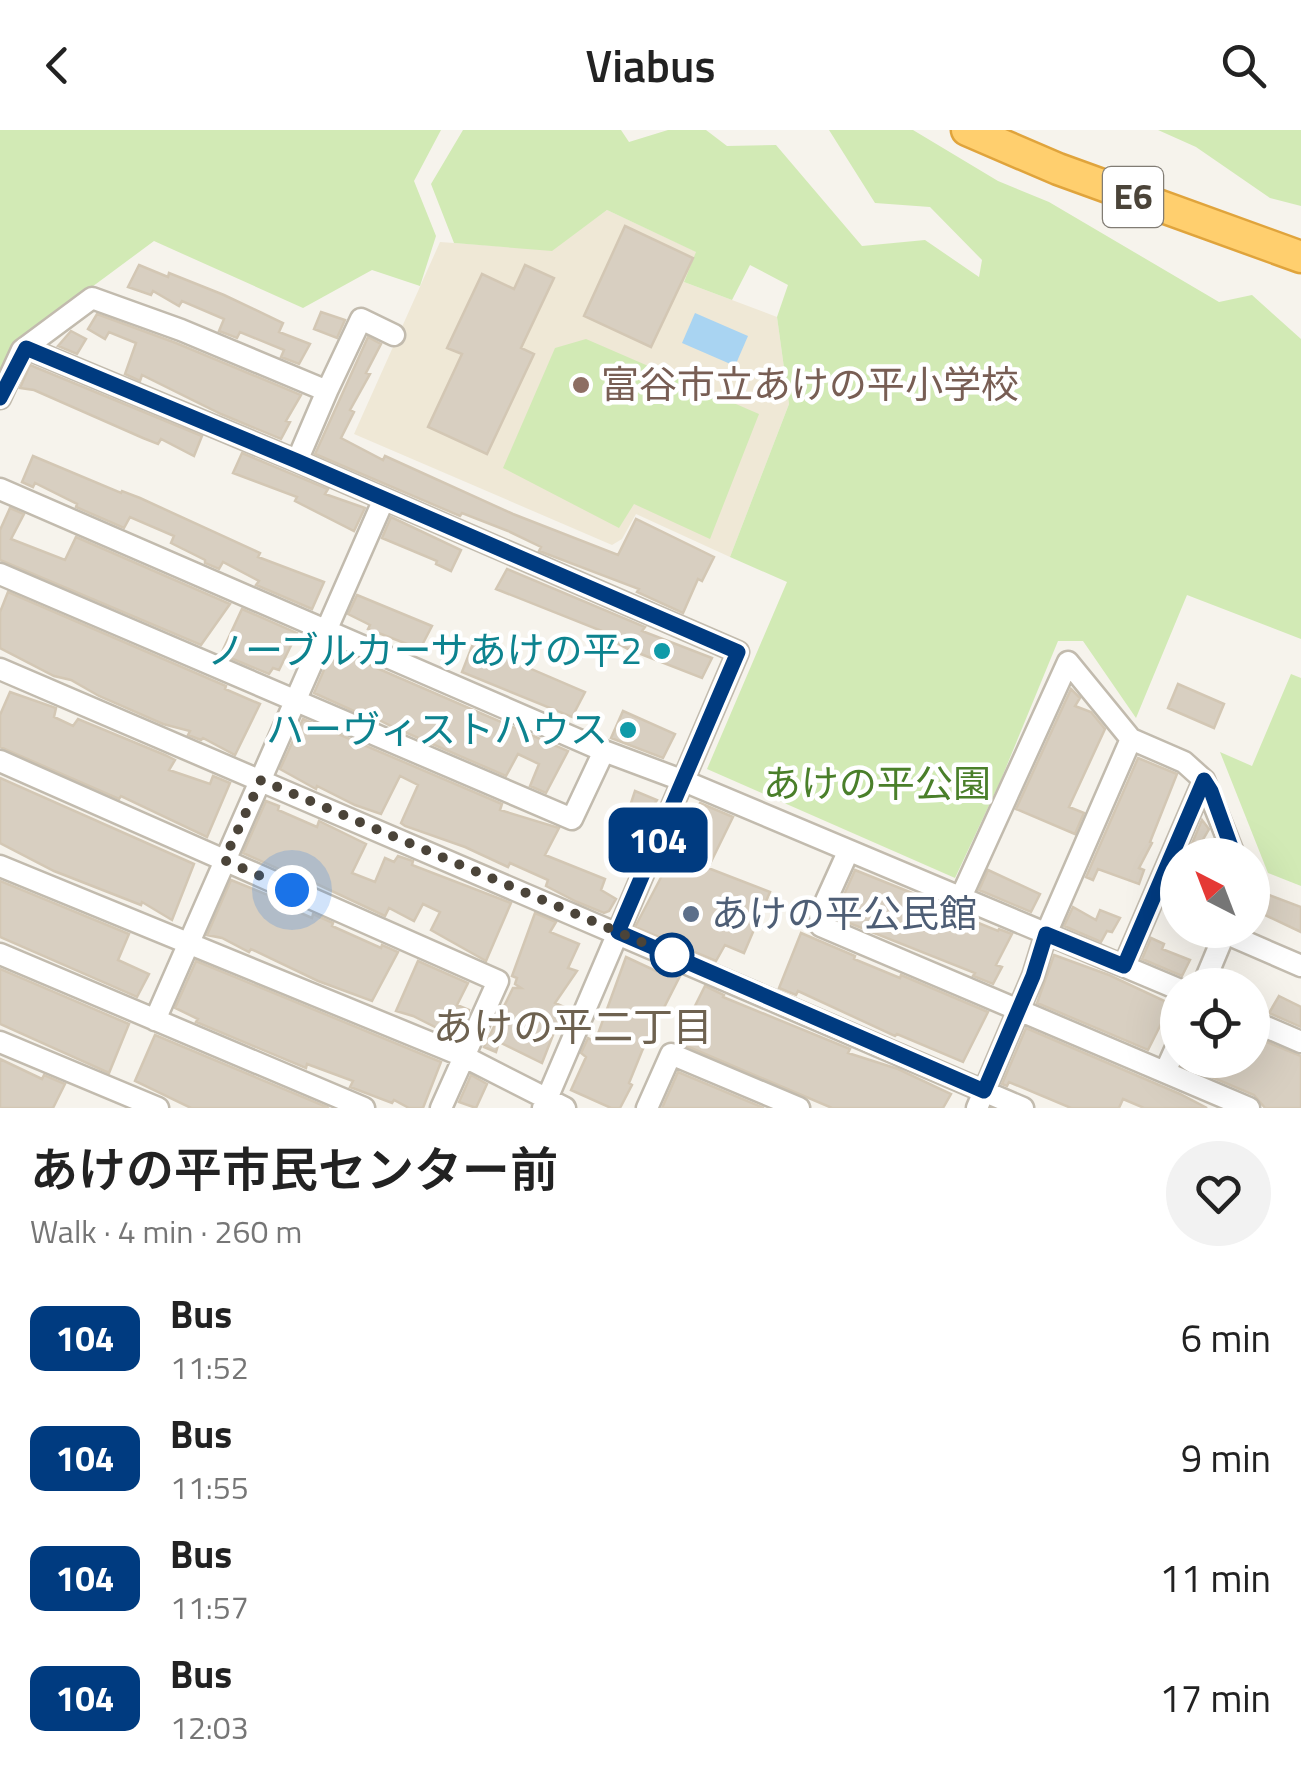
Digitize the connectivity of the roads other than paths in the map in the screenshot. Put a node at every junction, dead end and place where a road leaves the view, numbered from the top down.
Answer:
1 (967, 130) edge
2 (1301, 257) edge
3 (394, 335) dead end
4 (26, 348) junction
5 (327, 391) junction
6 (0, 398) edge
7 (297, 461) junction
8 (0, 489) edge
9 (384, 499) junction
10 (0, 574) edge
11 (325, 630) junction
12 (0, 670) edge
13 (294, 700) junction
14 (1131, 739) junction
15 (604, 750) junction
16 (0, 761) edge
17 (261, 780) junction
18 (1204, 780) junction
19 (684, 781) junction
20 (1228, 838) edge
21 (848, 852) junction
22 (224, 860) junction
23 (0, 866) edge
24 (961, 897) junction
25 (618, 932) junction
26 (1046, 934) junction
27 (187, 943) junction
28 (1261, 948) edge
29 (0, 954) edge
30 (1124, 966) junction
31 (1301, 966) edge
32 (1160, 981) edge
33 (1018, 1010) junction
34 (156, 1020) junction
35 (1270, 1029) edge
36 (0, 1042) edge
37 (1301, 1042) edge
38 (462, 1056) junction
39 (1160, 1070) edge
40 (1179, 1078) edge
41 (980, 1099) edge
42 (120, 1101) edge
43 (551, 1106) edge
44 (158, 1108) edge
45 (364, 1108) edge
46 (441, 1108) edge
47 (647, 1108) edge
48 (800, 1108) edge
49 (1022, 1108) edge
50 (1249, 1108) edge

1 - 2 highway, E6
3 - 5 street
4 - 5 street
4 - 6 street
4 - 7 street
5 - 7 street
7 - 9 street
8 - 11 street
9 - 11 street
9 - 19 street
10 - 13 street
11 - 13 street
11 - 15 street
12 - 17 street
13 - 15 street
13 - 17 street
14 - 18 street
14 - 24 street
14 - 26 street
15 - 19 street
16 - 22 street
17 - 22 street
17 - 25 street
18 - 20 street
18 - 30 street
19 - 21 street
19 - 25 street
21 - 24 street
21 - 33 street
22 - 27 street
22 - 38 street
23 - 27 street
24 - 26 street
25 - 41 street
25 - 43 street
26 - 30 street
26 - 33 street
27 - 34 street
27 - 38 street
28 - 31 street
29 - 34 street
30 - 32 street
33 - 39 street
33 - 41 street
34 - 45 street
35 - 37 street
36 - 42 street
38 - 43 street
38 - 46 street
40 - 50 street
41 - 49 street
42 - 44 street
47 - 48 street

